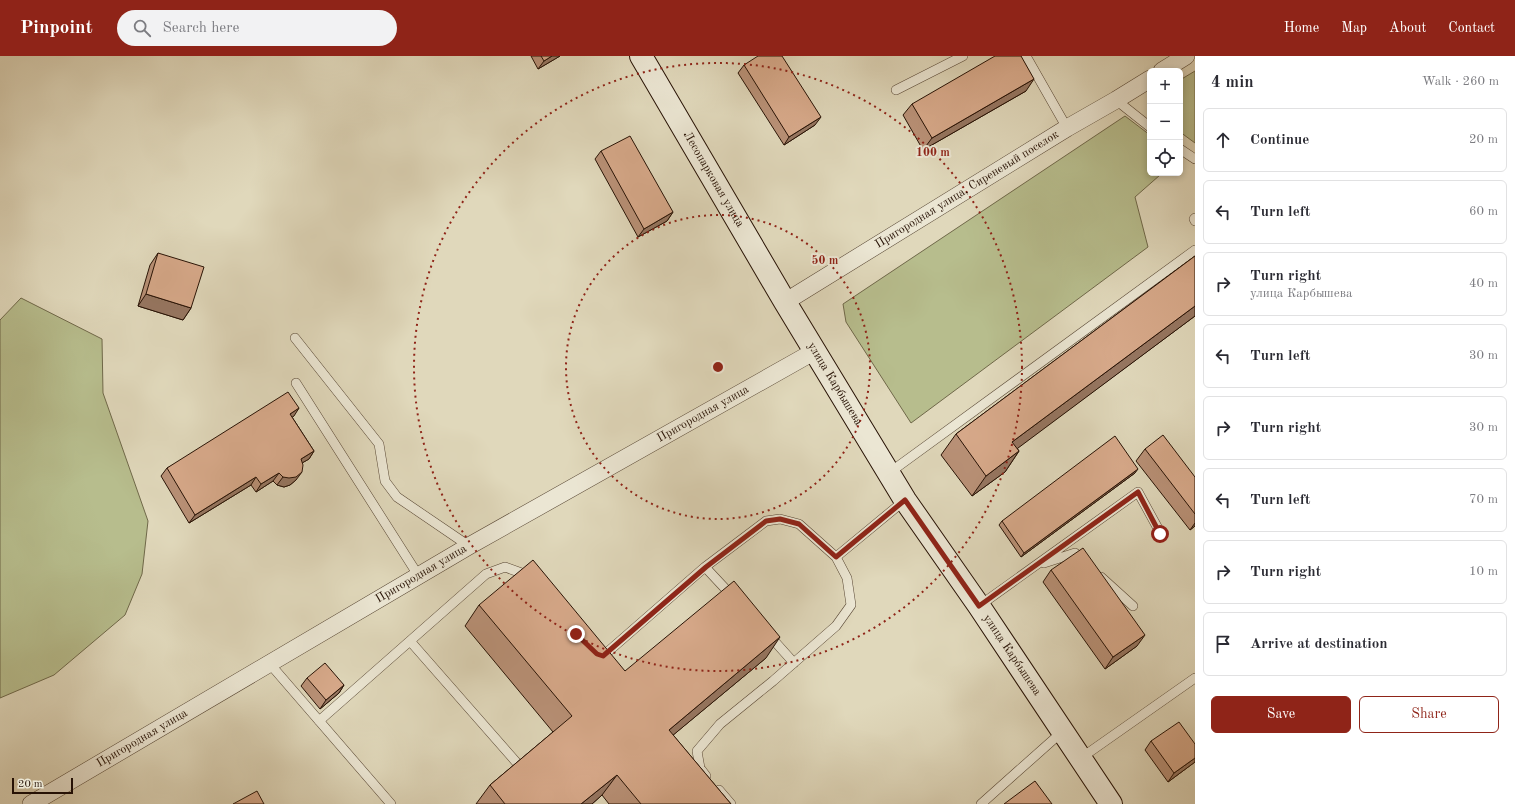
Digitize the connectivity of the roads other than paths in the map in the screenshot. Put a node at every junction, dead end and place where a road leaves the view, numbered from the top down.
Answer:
1 (641, 56) edge
2 (963, 56) edge
3 (1026, 56) edge
4 (1186, 56) edge
5 (1167, 68) edge
6 (1147, 81) edge
7 (896, 90) dead end
8 (1116, 100) junction
9 (1147, 124) edge
10 (1067, 128) junction
11 (1183, 151) edge
12 (1195, 159) edge
13 (1195, 218) edge
14 (1195, 221) edge
15 (1195, 250) edge
16 (785, 302) junction
17 (295, 338) dead end
18 (815, 351) junction
19 (296, 383) dead end
20 (889, 473) junction
21 (905, 500) junction
22 (1160, 534) dead end
23 (469, 546) junction
24 (836, 557) junction
25 (1035, 566) junction
26 (706, 567) junction
27 (418, 575) junction
28 (537, 586) edge
29 (737, 601) edge
30 (979, 606) junction
31 (1133, 606) dead end
32 (763, 629) edge
33 (410, 641) junction
34 (592, 649) edge
35 (794, 663) junction
36 (270, 664) junction
37 (1195, 678) edge
38 (319, 721) junction
39 (1062, 731) junction
40 (1081, 758) junction
41 (532, 781) edge
42 (31, 804) edge
43 (391, 804) edge
44 (731, 804) edge
45 (981, 804) edge
46 (1111, 804) edge

1 - 16 main road, Лесопарковая улица
2 - 7 lane
3 - 10 lane
4 - 5 street
6 - 8 street, Пригородная улица, Сиреневый поселок
8 - 9 lane
8 - 10 street, Пригородная улица, Сиреневый поселок
10 - 16 street, Пригородная улица, Сиреневый поселок
11 - 12 lane
13 - 14 lane
15 - 20 lane
16 - 18 main road, улица Карбышева
17 - 23 lane
18 - 20 main road, улица Карбышева
18 - 23 street, Пригородная улица
19 - 27 lane
20 - 21 main road, улица Карбышева
21 - 24 lane
21 - 30 main road, улица Карбышева
22 - 25 lane
23 - 27 street, Пригородная улица
24 - 26 lane
24 - 35 lane
25 - 30 lane
25 - 31 lane
26 - 29 lane
26 - 34 lane
27 - 36 street, Пригородная улица
28 - 33 lane
30 - 39 main road, улица Карбышева
32 - 35 lane
33 - 38 lane
33 - 41 lane
35 - 44 lane
36 - 38 lane
36 - 42 street, Пригородная улица
37 - 40 lane
38 - 43 lane
39 - 40 main road, улица Карбышева
39 - 45 lane
40 - 46 main road, улица Карбышева

